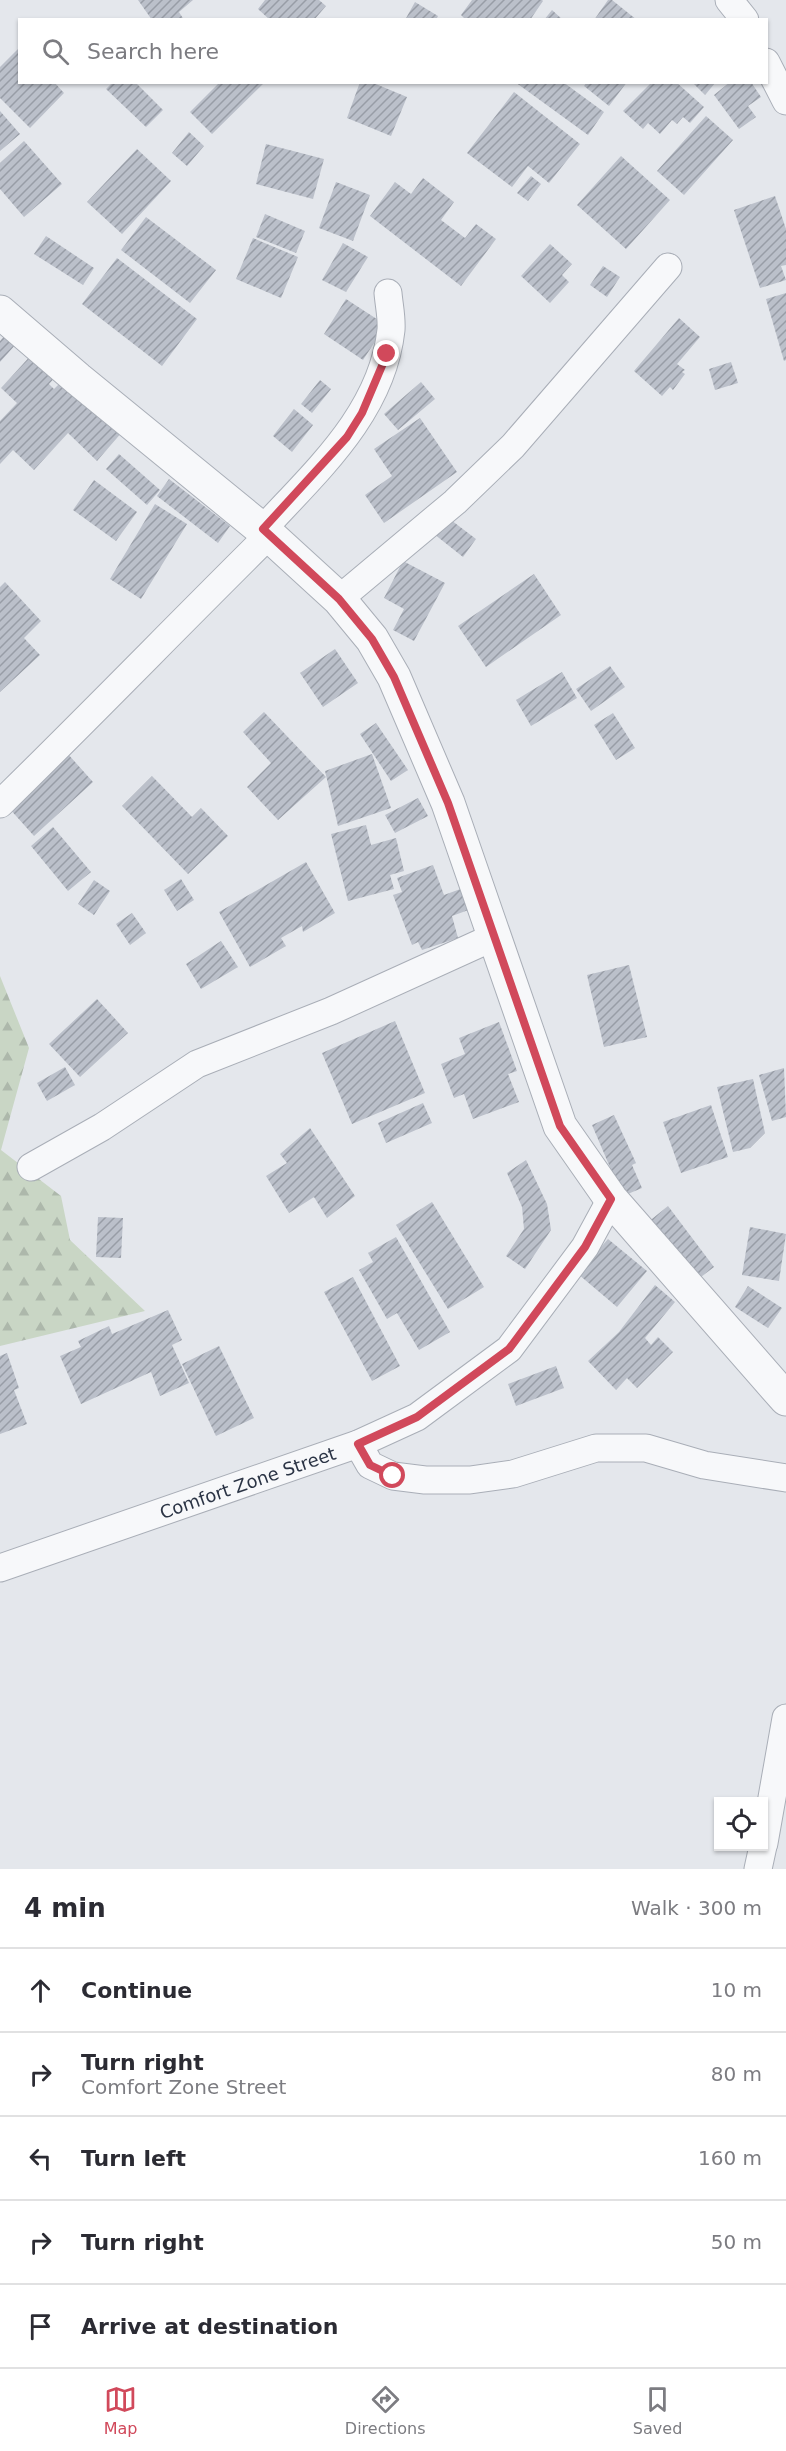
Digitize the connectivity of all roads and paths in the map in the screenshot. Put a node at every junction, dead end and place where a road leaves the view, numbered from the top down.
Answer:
1 (729, 0) edge
2 (743, 18) edge
3 (768, 66) edge
4 (786, 101) edge
5 (668, 267) dead end
6 (388, 293) dead end
7 (0, 312) edge
8 (266, 532) junction
9 (339, 599) junction
10 (0, 804) edge
11 (496, 936) junction
12 (31, 1167) dead end
13 (611, 1199) junction
14 (786, 1399) edge
15 (358, 1444) junction
16 (786, 1478) edge
17 (0, 1568) edge
18 (784, 1729) edge
19 (768, 1817) edge
20 (762, 1851) edge
21 (758, 1869) edge

1 - 2 street
3 - 4 street
5 - 9 street
6 - 8 street
7 - 8 street
8 - 9 street
8 - 10 street
9 - 11 street
11 - 12 street
11 - 13 street
13 - 14 street
13 - 15 street, Comfort Zone Street
15 - 16 street
15 - 17 street, Comfort Zone Street
18 - 19 street
20 - 21 street

